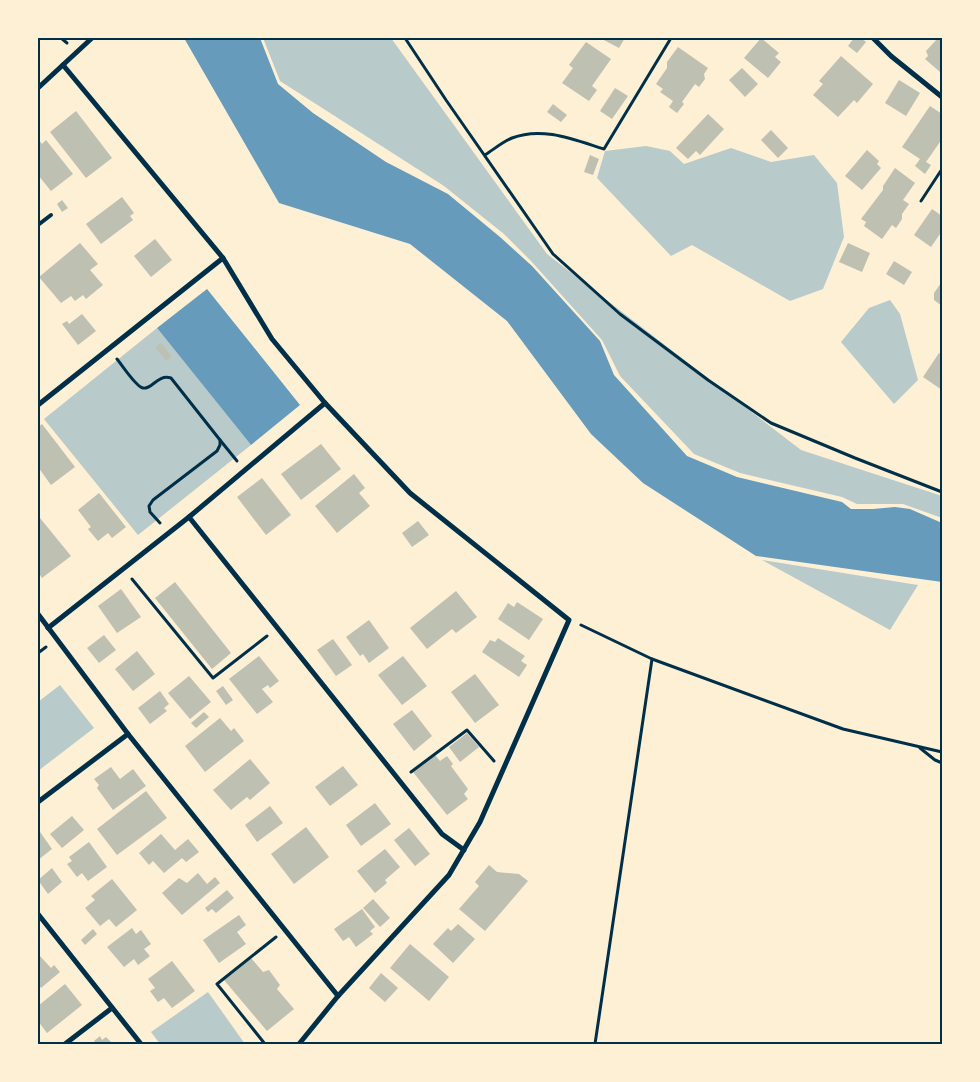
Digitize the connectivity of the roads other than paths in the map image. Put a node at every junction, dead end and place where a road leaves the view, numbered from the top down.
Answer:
1 (92, 38) edge
2 (873, 38) edge
3 (63, 65) junction
4 (38, 88) edge
5 (942, 97) edge
6 (51, 215) dead end
7 (38, 223) edge
8 (223, 258) junction
9 (325, 403) junction
10 (38, 405) edge
11 (189, 517) junction
12 (38, 614) edge
13 (48, 628) junction
14 (128, 734) junction
15 (38, 802) edge
16 (464, 850) junction
17 (38, 914) edge
18 (338, 996) junction
19 (112, 1008) junction
20 (65, 1044) edge
21 (140, 1044) edge
22 (300, 1044) edge

1 - 3 street
2 - 5 street
3 - 4 street
3 - 8 street
6 - 7 lane
8 - 9 street
8 - 10 street
9 - 11 street
9 - 16 street
11 - 13 street
11 - 16 street
12 - 13 street
13 - 14 street
14 - 15 street
14 - 18 street
16 - 18 street
17 - 19 street
18 - 22 street
19 - 20 street
19 - 21 street

